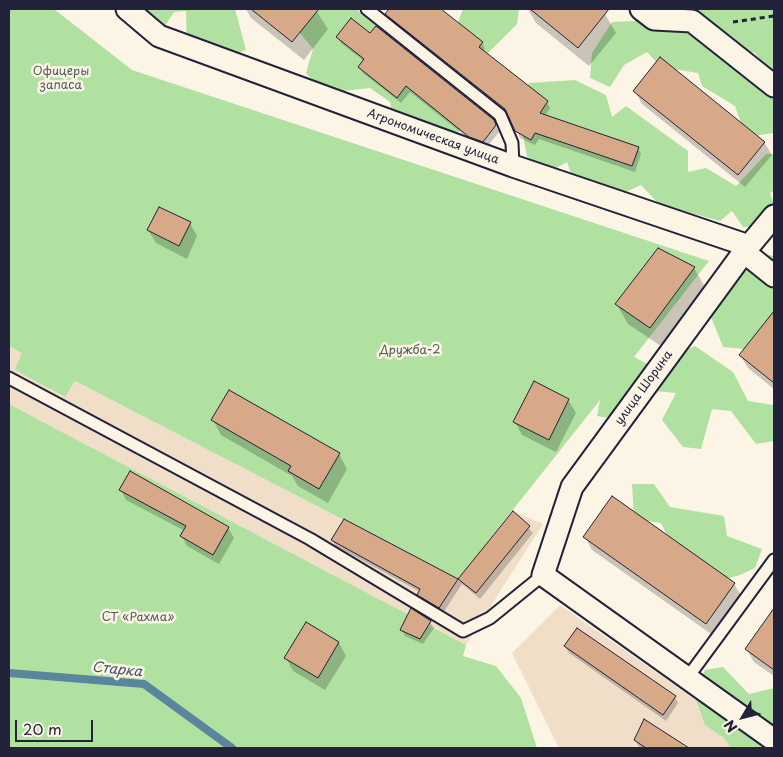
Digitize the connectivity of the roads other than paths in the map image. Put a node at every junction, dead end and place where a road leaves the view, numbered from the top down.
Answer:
1 (127, 9) edge
2 (367, 9) edge
3 (641, 9) edge
4 (774, 86) edge
5 (513, 166) junction
6 (774, 216) edge
7 (747, 249) junction
8 (774, 276) edge
9 (9, 378) edge
10 (774, 560) edge
11 (543, 575) junction
12 (688, 677) junction
13 (774, 740) edge

1 - 5 street, Агрономическая улица
2 - 5 lane
3 - 4 street
5 - 7 street, Агрономическая улица
6 - 7 street, улица Шорина
7 - 8 street, Агрономическая улица
7 - 11 street, улица Шорина
9 - 11 lane
10 - 12 lane
11 - 12 street
12 - 13 street

